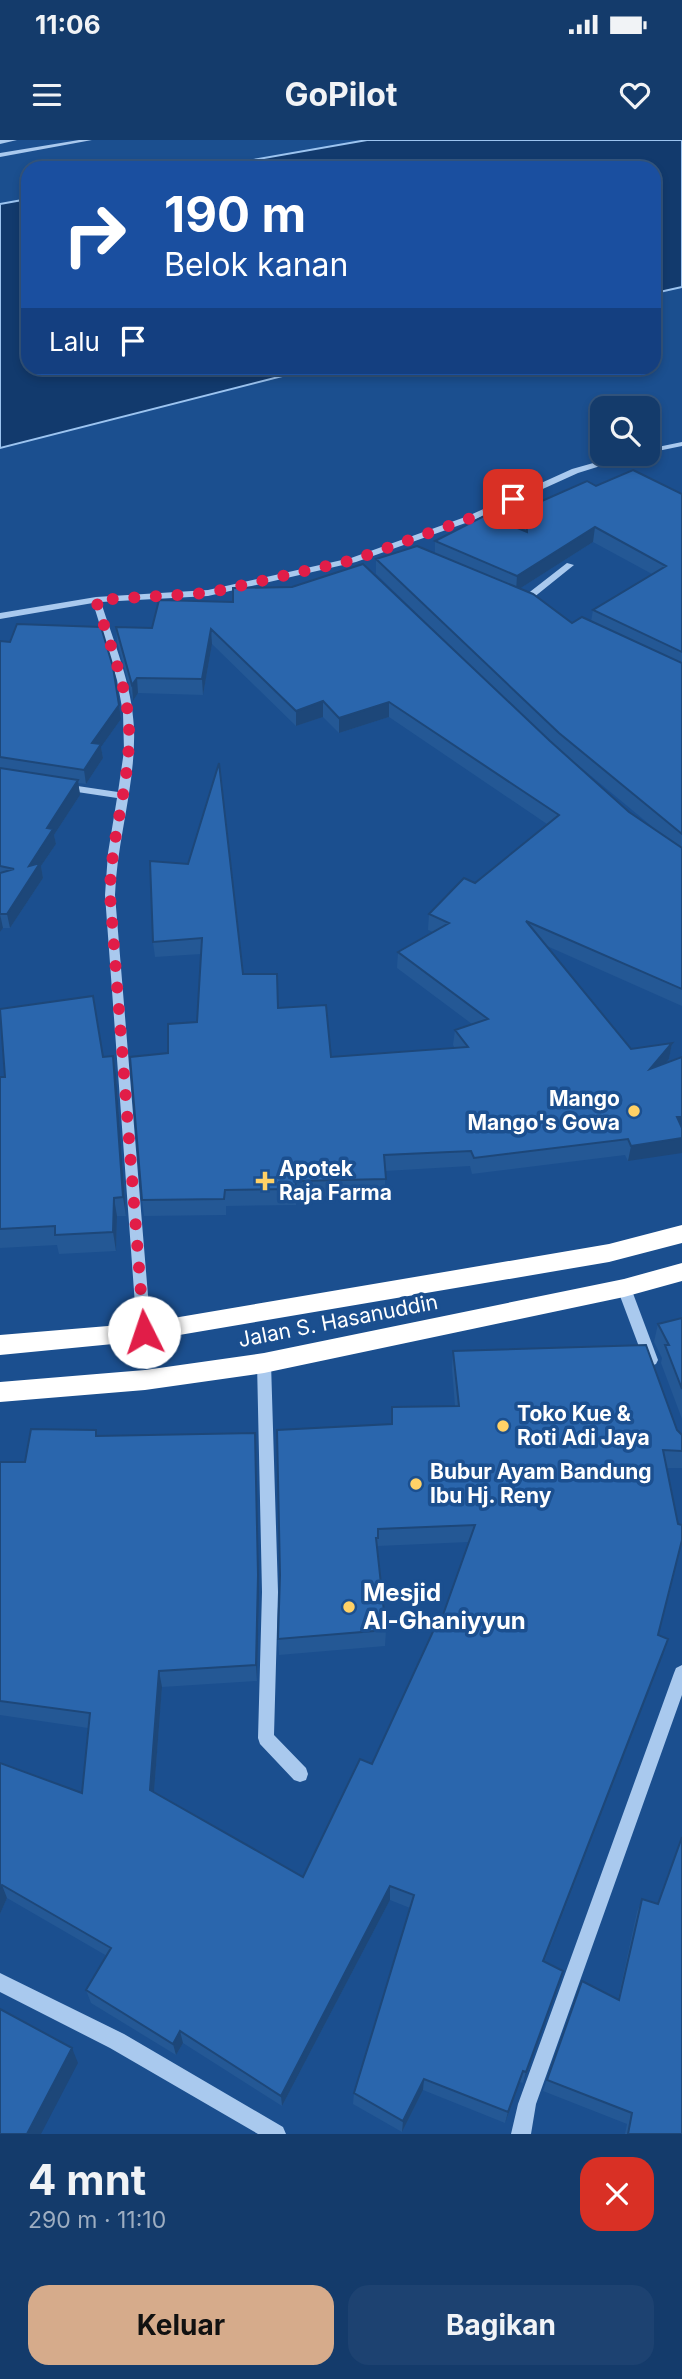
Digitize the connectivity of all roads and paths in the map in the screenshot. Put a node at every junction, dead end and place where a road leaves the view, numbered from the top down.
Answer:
1 (14, 140) edge
2 (89, 140) edge
3 (0, 142) edge
4 (0, 155) edge
5 (682, 444) edge
6 (660, 449) edge
7 (592, 466) edge
8 (396, 545) junction
9 (409, 551) edge
10 (353, 560) junction
11 (570, 565) dead end
12 (363, 569) edge
13 (96, 600) junction
14 (537, 606) edge
15 (0, 616) edge
16 (57, 785) edge
17 (122, 796) junction
18 (682, 1234) edge
19 (682, 1272) edge
20 (624, 1287) junction
21 (144, 1332) junction
22 (0, 1345) edge
23 (264, 1363) junction
24 (657, 1376) edge
25 (0, 1392) edge
26 (682, 1673) edge
27 (300, 1774) dead end
28 (0, 1982) edge
29 (276, 2134) edge
30 (521, 2134) edge

1 - 3 street
2 - 4 street
5 - 6 street
7 - 8 street
8 - 9 street
8 - 10 street
10 - 12 street
10 - 13 street
11 - 14 street
13 - 15 street
13 - 17 street
16 - 17 street
17 - 21 street
18 - 21 highway, Jalan S. Hasanuddin
19 - 20 highway, Jalan S. Hasanuddin
20 - 23 highway, Jalan S. Hasanuddin
20 - 24 street
21 - 22 highway, Jalan S. Hasanuddin
23 - 25 highway, Jalan S. Hasanuddin
23 - 27 street
26 - 30 street
28 - 29 street

